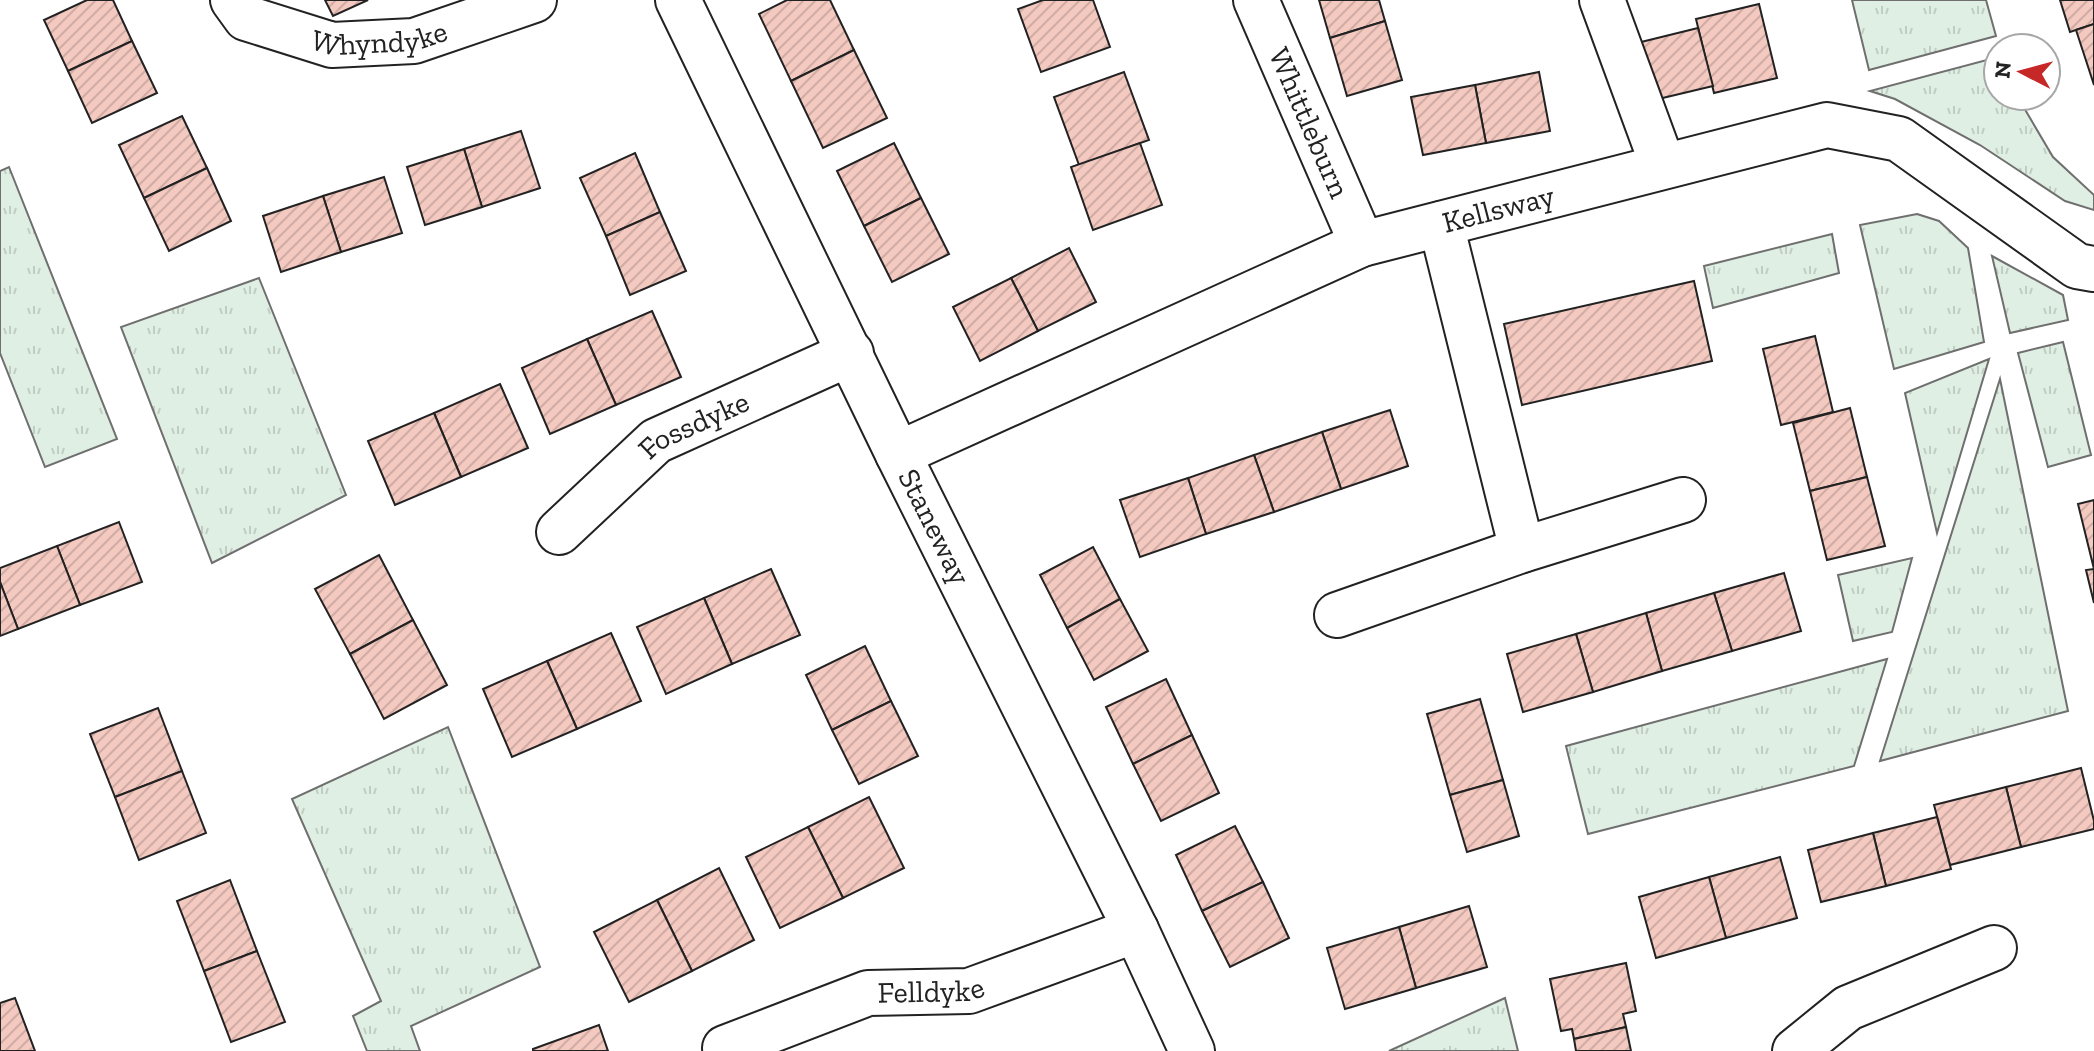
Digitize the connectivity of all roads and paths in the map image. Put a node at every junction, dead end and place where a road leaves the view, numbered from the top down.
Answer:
1 (233, 0) edge
2 (534, 0) edge
3 (678, 0) edge
4 (1256, 0) edge
5 (1602, 0) edge
6 (1663, 166) junction
7 (1441, 224) junction
8 (1362, 244) junction
9 (2094, 269) edge
10 (851, 353) junction
11 (898, 454) junction
12 (1683, 500) dead end
13 (559, 532) dead end
14 (1522, 550) junction
15 (1337, 615) dead end
16 (1136, 930) junction
17 (1994, 948) dead end
18 (725, 1048) dead end
19 (1192, 1051) edge
20 (1795, 1051) edge

1 - 2 street, Whyndyke
3 - 10 street, Staneway
4 - 8 street, Whittleburn
5 - 6 street
6 - 7 street, Kellsway
6 - 9 street, Kellsway
7 - 8 street, Kellsway
7 - 14 street
8 - 11 street, Kellsway
10 - 11 street, Staneway
10 - 13 street, Fossdyke
11 - 16 street, Staneway
12 - 14 street
14 - 15 street
16 - 18 street, Felldyke
16 - 19 street, Staneway
17 - 20 street

